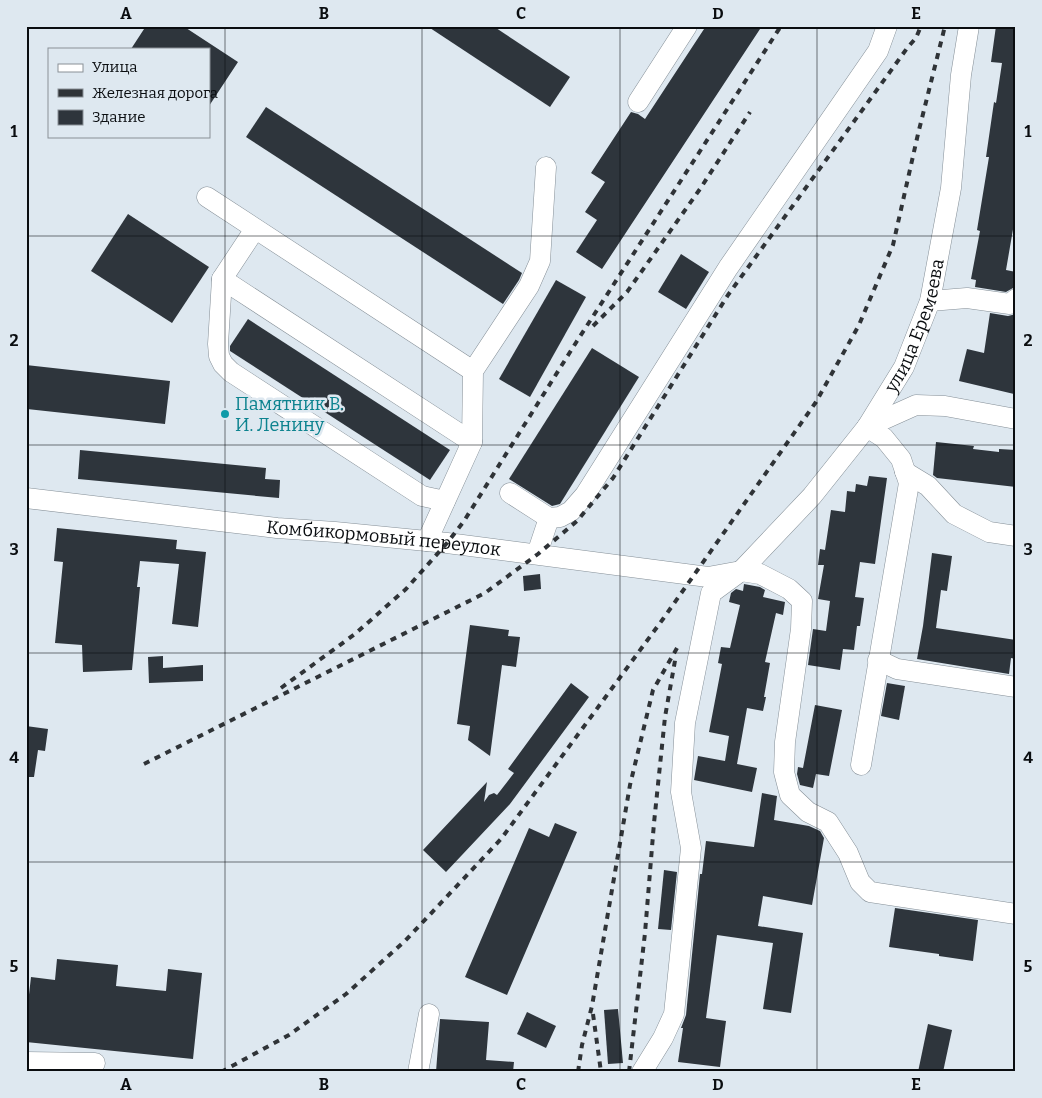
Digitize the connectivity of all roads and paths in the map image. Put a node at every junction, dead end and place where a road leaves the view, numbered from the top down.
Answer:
1 (687, 26) edge
2 (887, 26) edge
3 (969, 26) edge
4 (638, 102) dead end
5 (546, 167) dead end
6 (207, 197) dead end
7 (255, 229) junction
8 (222, 279) junction
9 (1016, 299) edge
10 (930, 301) junction
11 (474, 371) junction
12 (1016, 419) edge
13 (867, 427) junction
14 (472, 442) junction
15 (905, 472) junction
16 (510, 493) dead end
17 (26, 498) edge
18 (445, 501) junction
19 (549, 518) junction
20 (1016, 536) edge
21 (427, 541) junction
22 (537, 554) junction
23 (741, 571) junction
24 (878, 660) junction
25 (1016, 687) edge
26 (861, 764) dead end
27 (1016, 914) edge
28 (429, 1014) dead end
29 (26, 1062) edge
30 (95, 1063) dead end
31 (418, 1072) edge
32 (642, 1072) edge

1 - 4 street
2 - 19 street
3 - 10 street, улица Еремеева
5 - 11 street
6 - 7 street
7 - 8 street
7 - 11 street
8 - 14 street
8 - 18 street
9 - 10 street
10 - 13 street, улица Еремеева
11 - 14 street
12 - 13 street
13 - 15 street
13 - 23 street, улица Еремеева
14 - 18 street
15 - 20 street
15 - 24 street
16 - 19 street
17 - 21 street, Комбикормовый переулок
18 - 21 street
19 - 22 street
21 - 22 street, Комбикормовый переулок
22 - 23 street, Комбикормовый переулок
23 - 27 street
23 - 32 street, улица Еремеева
24 - 25 street
24 - 26 street
28 - 31 street
29 - 30 street

